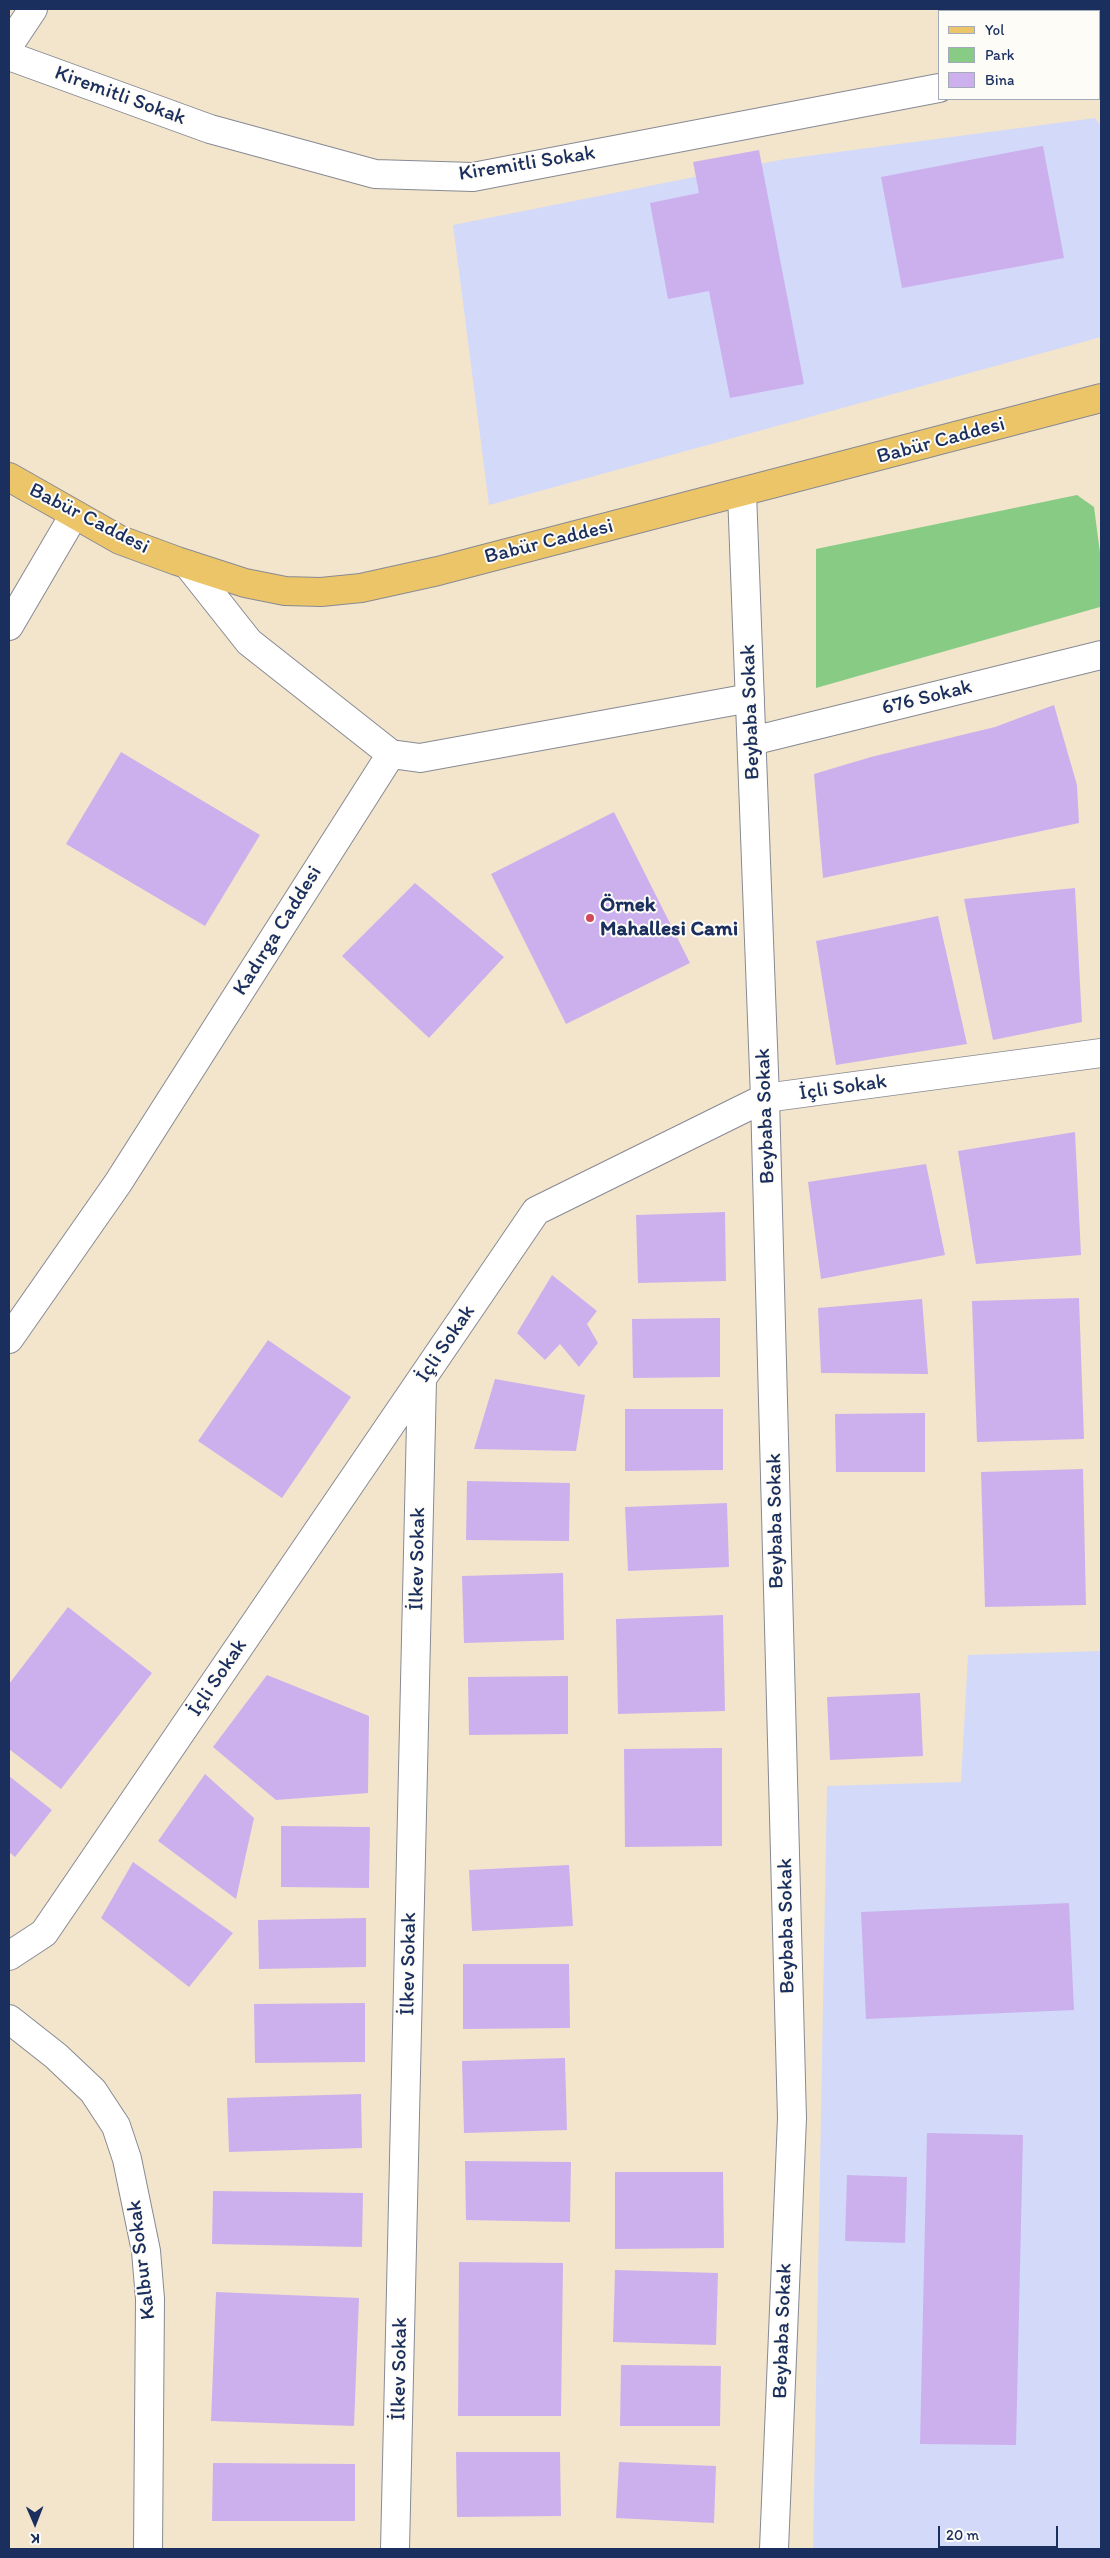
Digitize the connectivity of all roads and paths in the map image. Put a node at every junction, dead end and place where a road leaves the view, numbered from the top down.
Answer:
1 (33, 9) edge
2 (9, 45) edge
3 (9, 56) edge
4 (938, 88) edge
5 (1101, 398) edge
6 (9, 477) edge
7 (742, 493) junction
8 (74, 515) junction
9 (188, 565) junction
10 (9, 626) edge
11 (1101, 655) edge
12 (750, 698) junction
13 (752, 741) junction
14 (391, 754) junction
15 (1101, 1053) edge
16 (766, 1098) junction
17 (9, 1339) edge
18 (422, 1379) junction
19 (9, 1956) edge
20 (9, 2019) edge
21 (148, 2549) edge
22 (395, 2549) edge
23 (774, 2549) edge

1 - 2 street
3 - 4 street, Kiremitli Sokak
5 - 7 main road, Babür Caddesi
6 - 8 main road, Babür Caddesi
7 - 9 main road, Babür Caddesi
7 - 12 street, Beybaba Sokak
8 - 9 main road, Babür Caddesi
8 - 10 street
9 - 14 street
11 - 13 street, 676 Sokak
12 - 13 street, Beybaba Sokak
12 - 14 street
13 - 16 street, Beybaba Sokak
14 - 17 street, Kadırga Caddesi
15 - 16 street, İçli Sokak
16 - 18 street, İçli Sokak
16 - 23 street, Beybaba Sokak
18 - 19 street, İçli Sokak
18 - 22 street, İlkev Sokak
20 - 21 street, Kalbur Sokak

